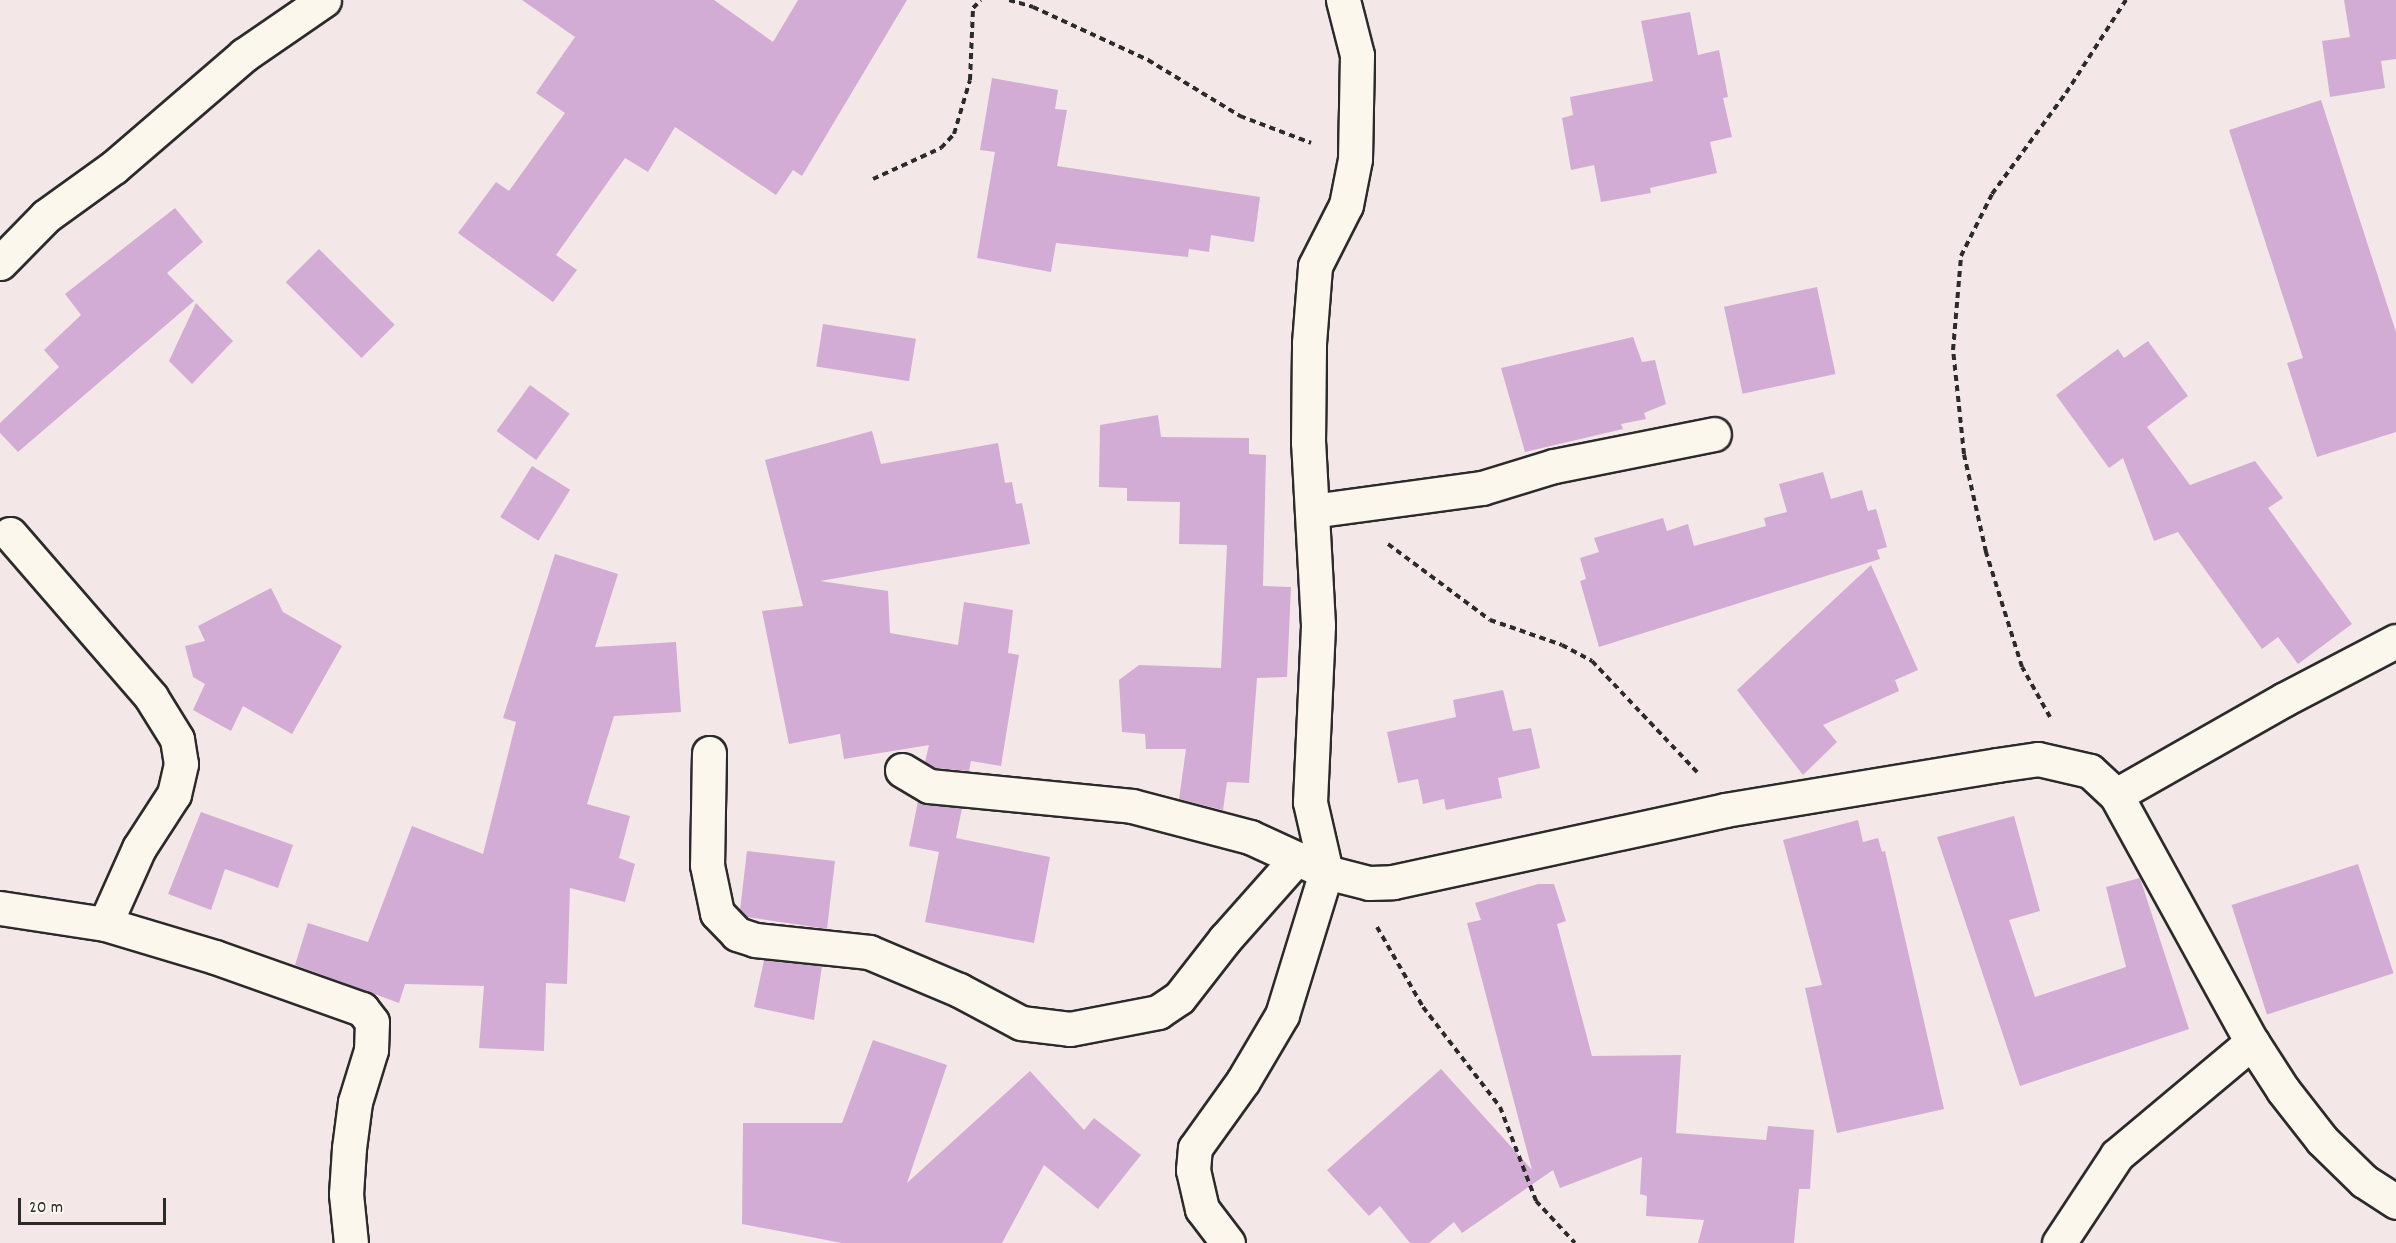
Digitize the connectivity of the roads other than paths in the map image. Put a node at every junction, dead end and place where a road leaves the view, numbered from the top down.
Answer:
1 (324, 0) edge
2 (1343, 0) edge
3 (0, 263) edge
4 (1714, 434) dead end
5 (1312, 511) junction
6 (10, 534) dead end
7 (2396, 641) edge
8 (709, 753) dead end
9 (902, 770) dead end
10 (2116, 795) junction
11 (1296, 859) junction
12 (1337, 875) junction
13 (0, 908) edge
14 (105, 924) junction
15 (2252, 1042) junction
16 (2396, 1202) edge
17 (351, 1243) edge
18 (1228, 1243) edge
19 (2059, 1243) edge

1 - 3 street
2 - 5 street
4 - 5 street
5 - 12 street
6 - 14 street
7 - 10 street
8 - 11 street
9 - 11 street
10 - 12 street
10 - 15 street
11 - 12 street
12 - 18 street
13 - 14 street
14 - 17 street
15 - 16 street
15 - 19 street

